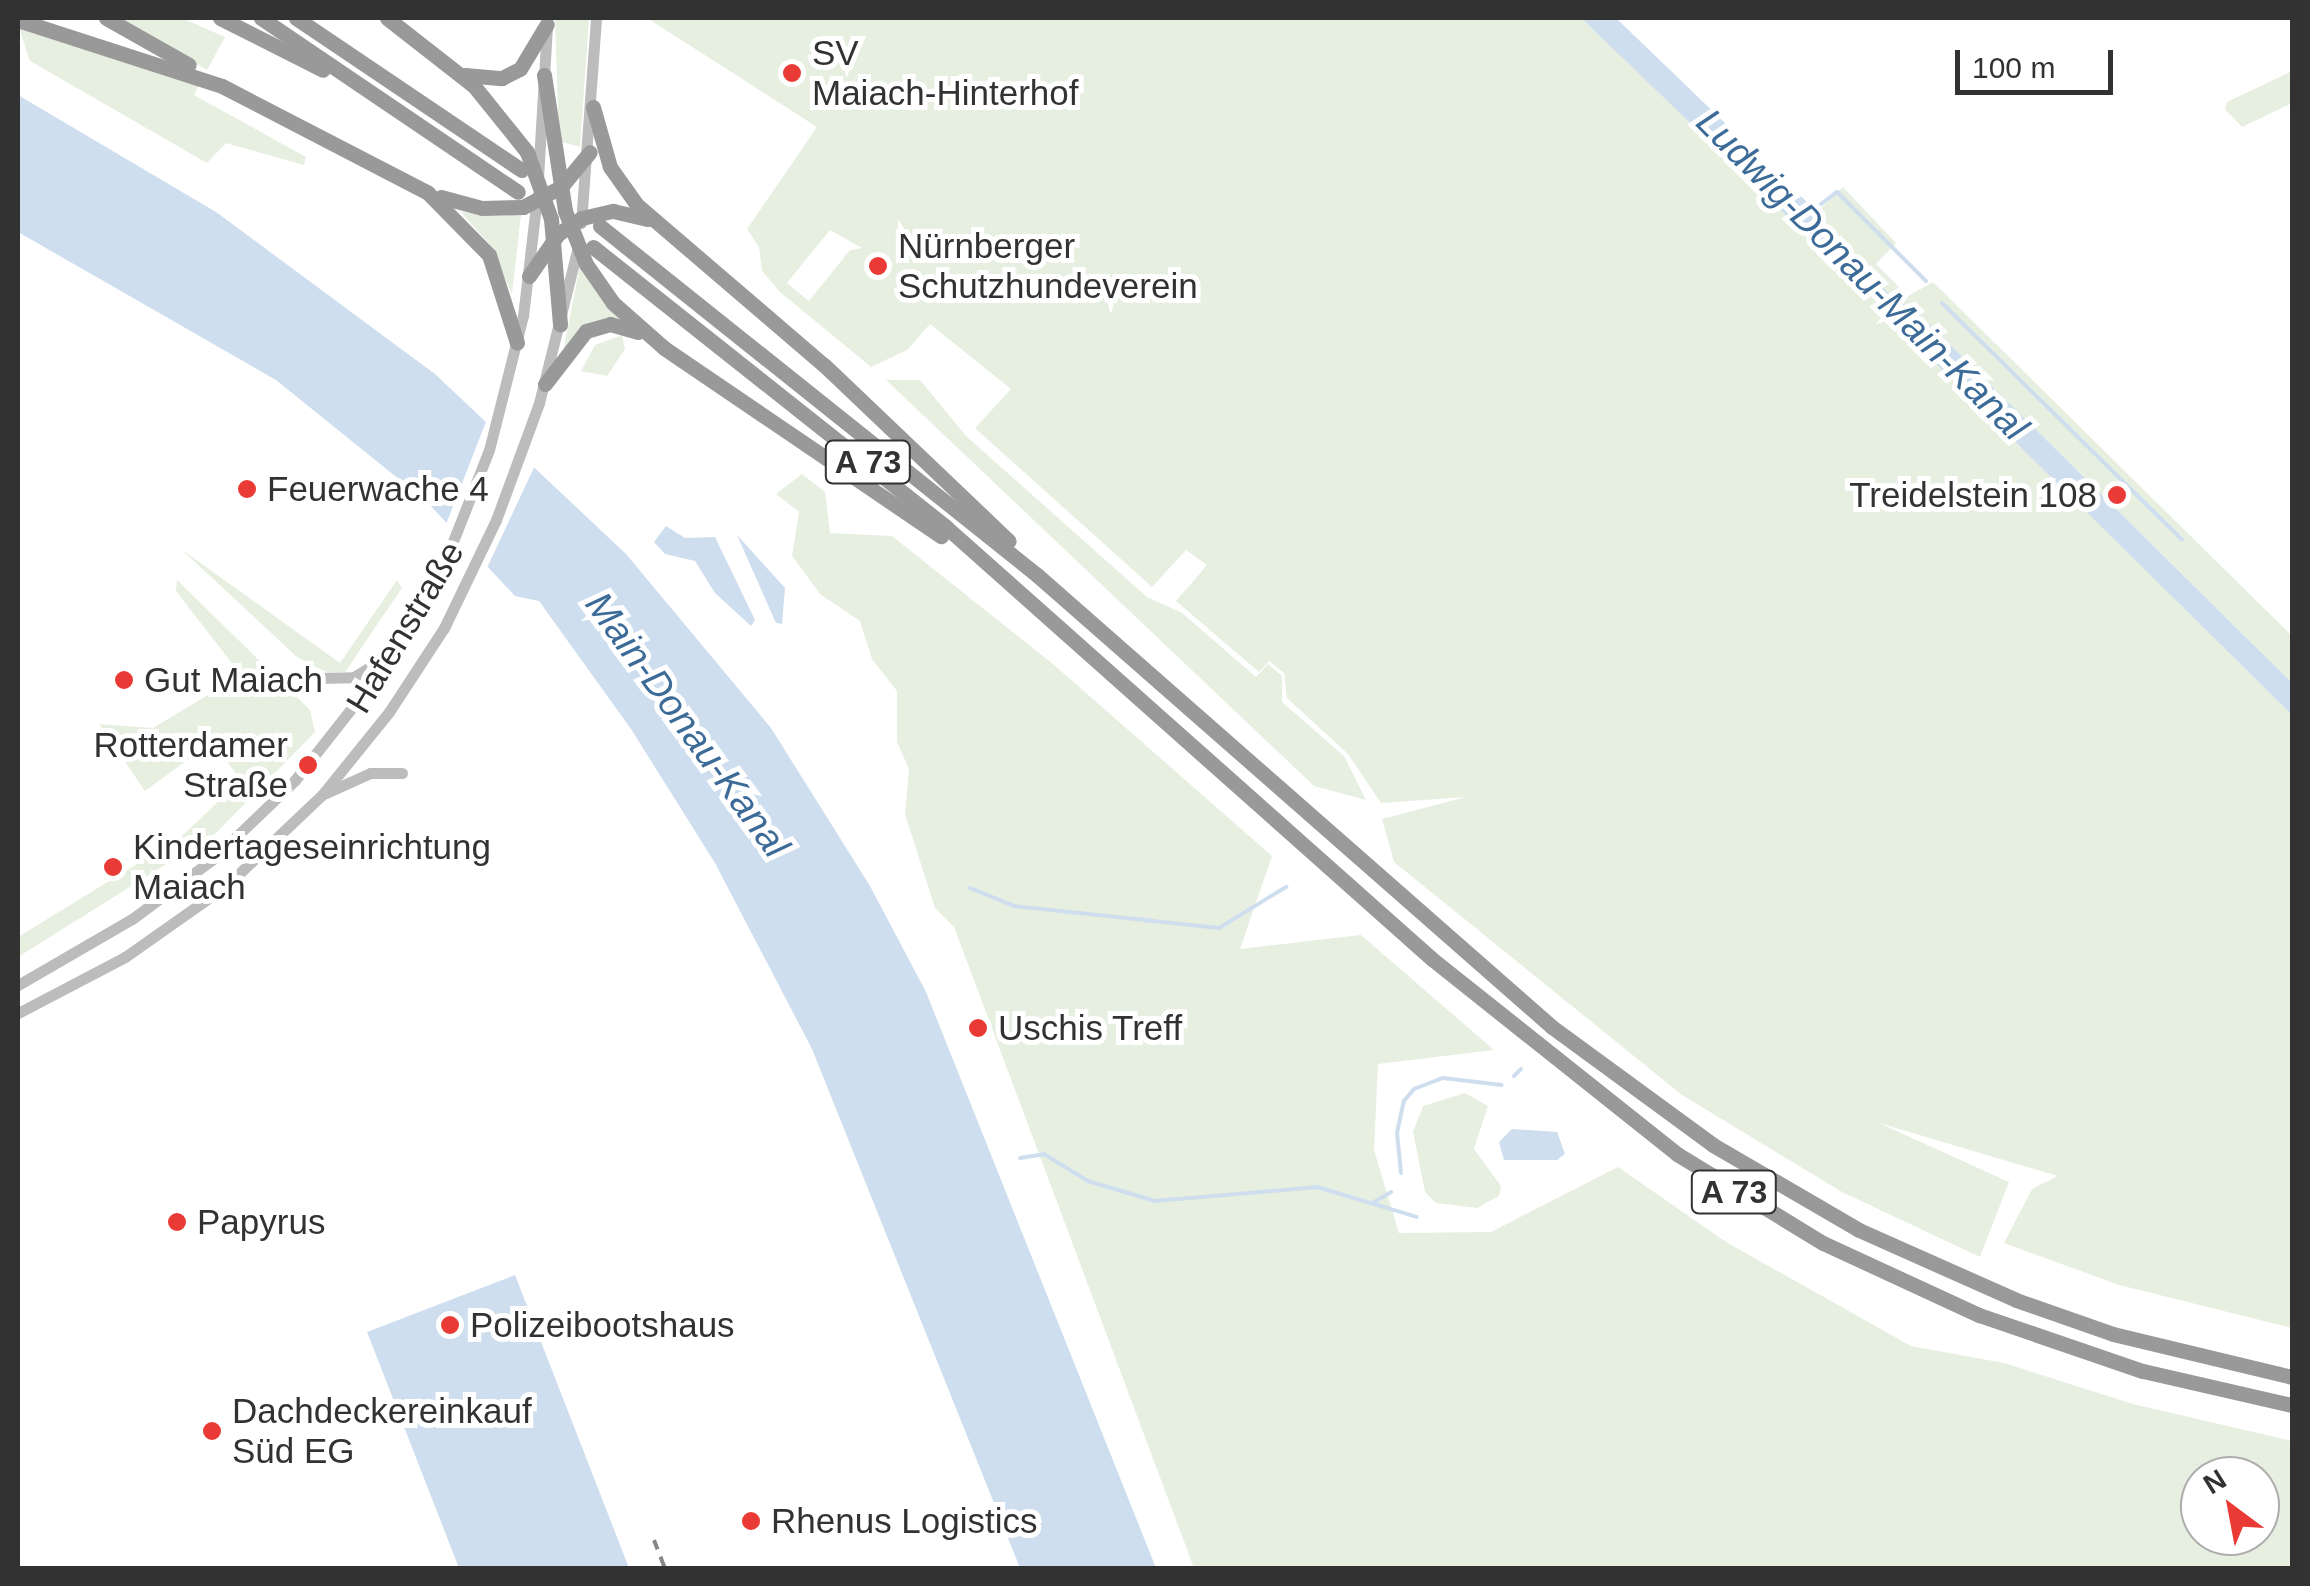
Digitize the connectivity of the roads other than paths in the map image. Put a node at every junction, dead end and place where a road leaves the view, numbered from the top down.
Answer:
1 (106, 18) edge
2 (220, 18) edge
3 (261, 18) edge
4 (296, 18) edge
5 (387, 18) edge
6 (596, 18) edge
7 (18, 20) edge
8 (547, 21) edge
9 (460, 74) junction
10 (544, 75) junction
11 (222, 86) junction
12 (385, 100) junction
13 (593, 107) junction
14 (590, 152) junction
15 (530, 173) junction
16 (560, 187) junction
17 (518, 192) dead end
18 (428, 194) junction
19 (541, 199) junction
20 (652, 220) junction
21 (576, 221) junction
22 (600, 226) dead end
23 (554, 239) junction
24 (585, 246) junction
25 (529, 276) junction
26 (560, 326) junction
27 (646, 336) junction
28 (517, 343) junction
29 (544, 384) junction
30 (1037, 575) junction
31 (1006, 581) junction
32 (394, 652) junction
33 (314, 678) dead end
34 (402, 774) dead end
35 (322, 795) junction
36 (18, 985) edge
37 (18, 1013) edge
38 (2292, 1377) edge
39 (2292, 1404) edge

1 - 11 highway
2 - 12 highway
3 - 12 highway
4 - 15 highway
5 - 9 highway
6 - 13 main road
7 - 11 highway
8 - 9 highway
8 - 10 main road
9 - 15 highway
10 - 15 main road
10 - 16 highway
11 - 18 highway
12 - 17 highway
13 - 14 main road
13 - 20 highway
14 - 16 highway
14 - 21 main road
15 - 19 highway
16 - 19 highway
16 - 21 highway
18 - 19 highway
18 - 28 highway
19 - 23 highway
19 - 25 main road, Hafenstraße
20 - 21 highway
20 - 30 highway
21 - 23 highway
21 - 24 highway
22 - 30 highway, A 73
23 - 25 highway
23 - 26 highway
24 - 26 main road, Hafenstraße
24 - 27 highway
24 - 31 highway, A 73
25 - 28 main road, Hafenstraße
26 - 29 main road, Hafenstraße
27 - 29 highway
27 - 31 highway
28 - 32 main road, Hafenstraße
29 - 35 main road, Hafenstraße
30 - 38 highway, A 73
31 - 39 highway, A 73
32 - 33 main road
32 - 36 main road, Hafenstraße
34 - 35 main road
35 - 37 main road, Hafenstraße

